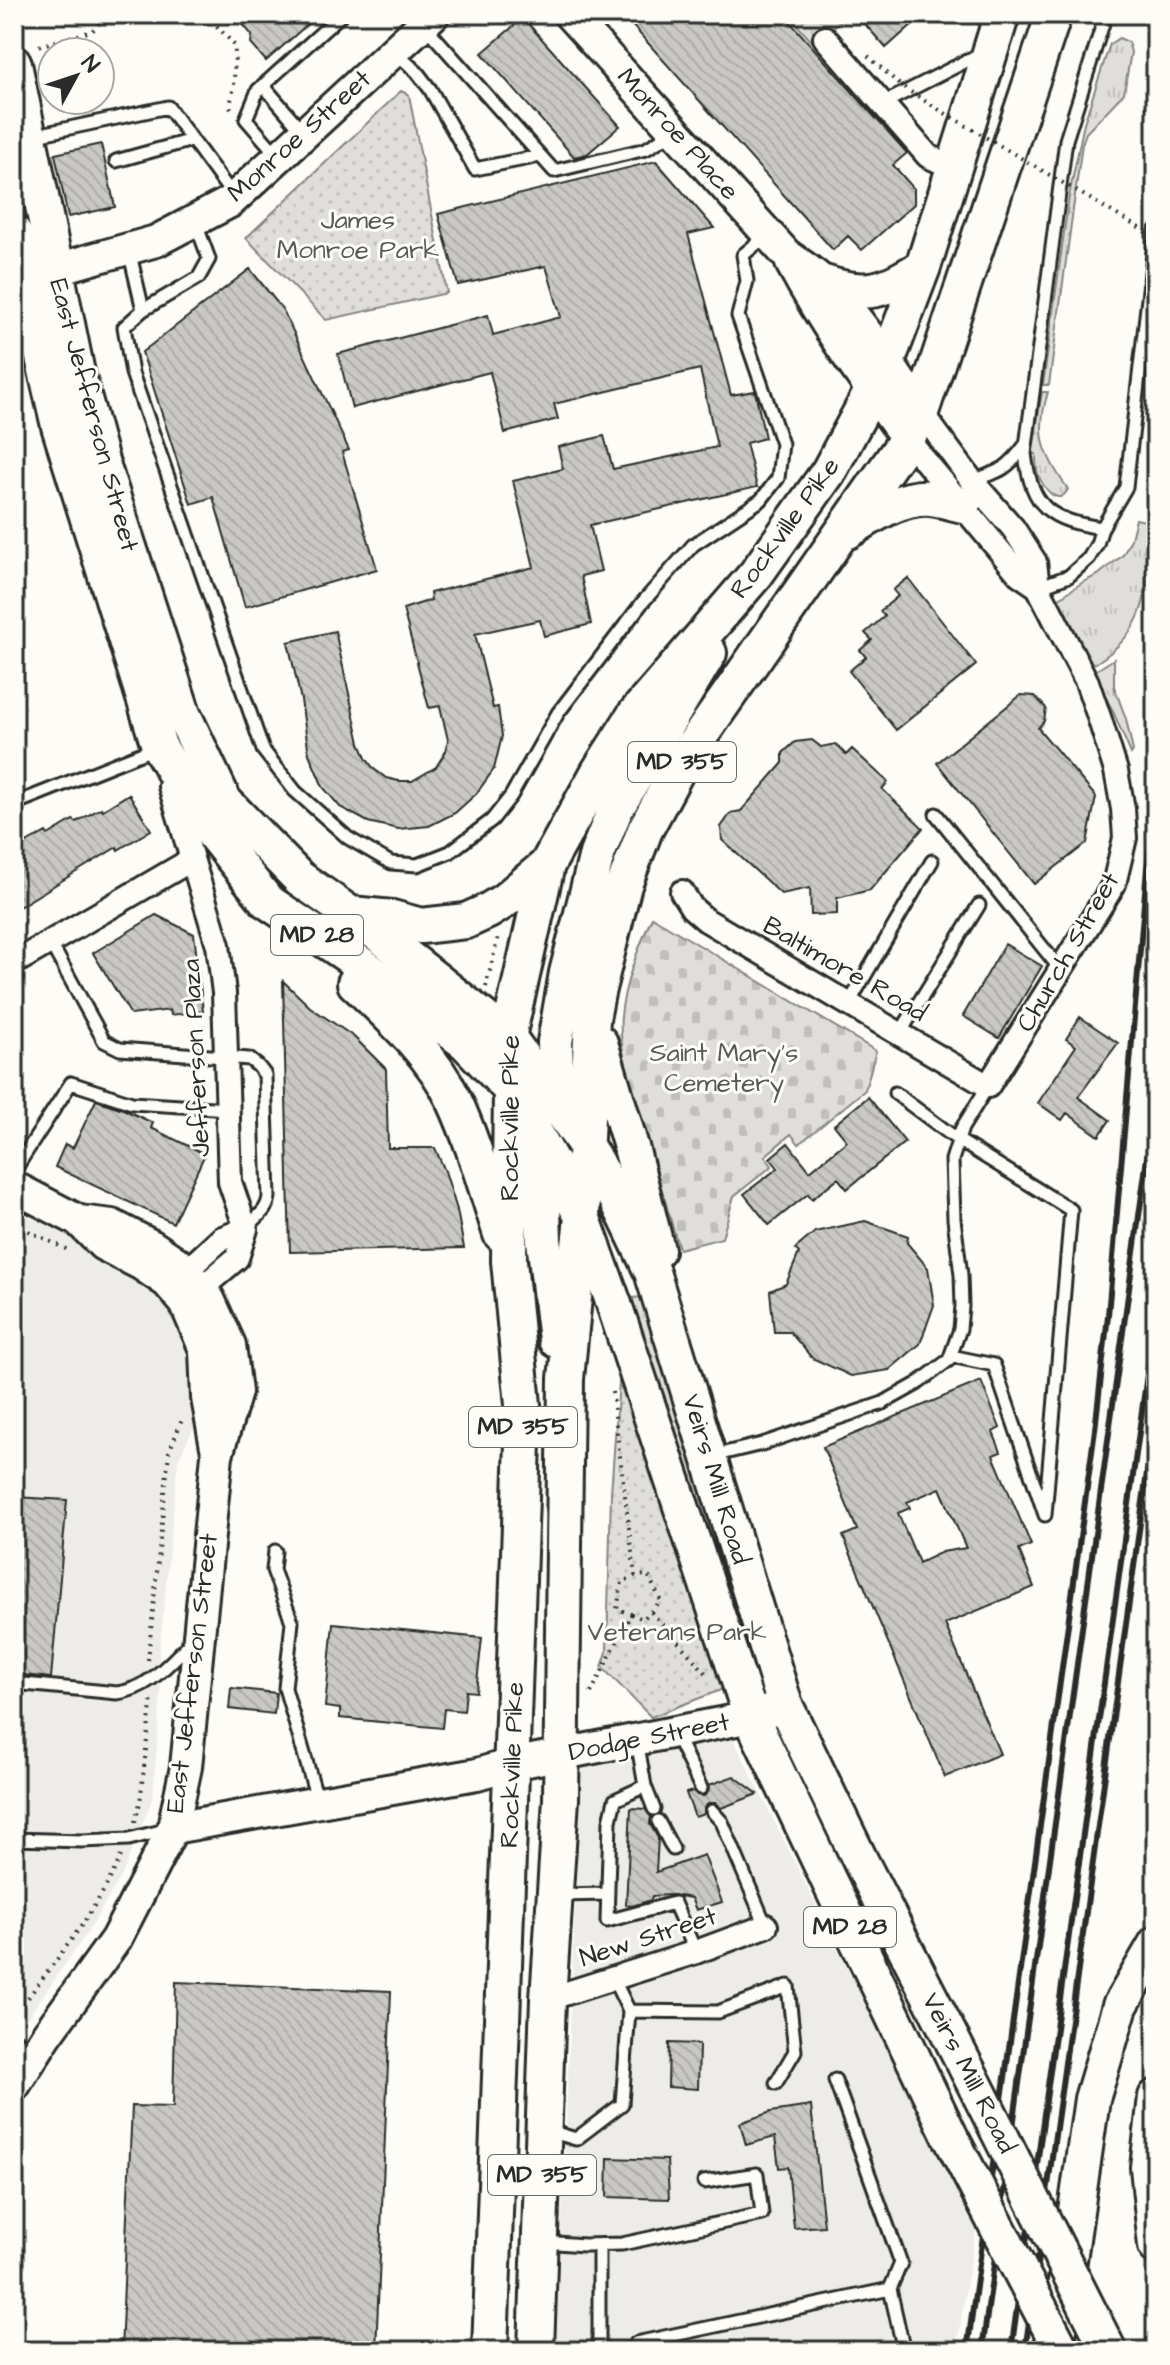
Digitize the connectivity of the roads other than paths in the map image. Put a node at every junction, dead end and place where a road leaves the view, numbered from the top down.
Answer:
1 (342, 14) edge
2 (569, 14) edge
3 (1002, 14) edge
4 (1054, 14) edge
5 (1107, 15) edge
6 (428, 19) edge
7 (825, 38) dead end
8 (990, 49) junction
9 (393, 51) junction
10 (26, 55) edge
11 (263, 85) junction
12 (882, 104) junction
13 (675, 131) junction
14 (304, 133) junction
15 (28, 137) junction
16 (192, 140) junction
17 (540, 156) junction
18 (279, 157) junction
19 (116, 161) dead end
20 (954, 168) junction
21 (235, 198) junction
22 (195, 221) junction
23 (1156, 230) edge
24 (14, 233) edge
25 (777, 244) junction
26 (129, 249) junction
27 (923, 267) junction
28 (31, 276) edge
29 (824, 283) junction
30 (143, 310) junction
31 (880, 377) junction
32 (914, 425) junction
33 (1027, 444) junction
34 (968, 493) junction
35 (1102, 528) junction
36 (838, 537) junction
37 (756, 574) junction
38 (1038, 587) junction
39 (183, 714) joint
40 (159, 746) junction
41 (14, 804) edge
42 (936, 814) dead end
43 (191, 860) junction
44 (932, 861) dead end
45 (547, 865) junction
46 (682, 892) dead end
47 (267, 901) junction
48 (979, 905) dead end
49 (351, 914) junction
50 (50, 942) junction
51 (14, 963) edge
52 (1061, 970) junction
53 (849, 1003) junction
54 (592, 1019) junction
55 (900, 1033) junction
56 (508, 1037) junction
57 (227, 1058) junction
58 (988, 1086) junction
59 (511, 1090) junction
60 (895, 1093) dead end
61 (556, 1101) junction
62 (229, 1109) junction
63 (958, 1140) junction
64 (541, 1143) junction
65 (585, 1144) junction
66 (14, 1171) edge
67 (14, 1187) edge
68 (582, 1216) junction
69 (246, 1229) junction
70 (509, 1261) junction
71 (185, 1287) junction
72 (951, 1356) junction
73 (682, 1368) junction
74 (566, 1379) junction
75 (709, 1457) junction
76 (275, 1551) dead end
77 (199, 1634) junction
78 (14, 1683) edge
79 (785, 1705) junction
80 (751, 1717) junction
81 (675, 1732) junction
82 (637, 1740) junction
83 (562, 1755) junction
84 (512, 1764) junction
85 (645, 1786) junction
86 (701, 1788) dead end
87 (318, 1802) junction
88 (712, 1811) dead end
89 (173, 1828) junction
90 (14, 1839) edge
91 (673, 1849) dead end
92 (608, 1894) junction
93 (553, 1895) junction
94 (766, 1926) joint
95 (1156, 1944) edge
96 (696, 1952) junction
97 (613, 1978) junction
98 (548, 1999) junction
99 (629, 2011) junction
100 (24, 2046) edge
101 (835, 2080) dead end
102 (776, 2083) dead end
103 (14, 2086) edge
104 (1156, 2097) edge
105 (543, 2129) junction
106 (704, 2182) dead end
107 (540, 2241) junction
108 (599, 2245) junction
109 (1156, 2246) edge
110 (890, 2289) junction
111 (490, 2351) edge
112 (536, 2351) edge
113 (599, 2351) edge
114 (630, 2351) edge
115 (904, 2351) edge
116 (1059, 2351) edge
117 (1109, 2351) edge

1 - 11 lane
2 - 13 street, Monroe Place
3 - 8 main road, Rockville Pike / MD 355
4 - 32 main road, Rockville Pike / MD 355
5 - 33 lane
6 - 9 street, Monroe Street
6 - 17 lane
7 - 12 street
8 - 12 lane
8 - 20 main road, Rockville Pike / MD 355
9 - 14 street, Monroe Street
9 - 17 lane
10 - 15 main road, East Jefferson Street / MD 28
11 - 14 lane
11 - 18 lane
12 - 20 street
13 - 17 lane
13 - 25 street, Monroe Place
14 - 18 street, Monroe Street
15 - 16 lane
15 - 28 main road, East Jefferson Street / MD 28
16 - 19 lane
16 - 21 lane
18 - 21 street, Monroe Street
20 - 27 main road, Rockville Pike / MD 355
21 - 22 street, Monroe Street
22 - 26 street, Monroe Street
22 - 30 lane
23 - 35 lane
24 - 28 main road, East Jefferson Street / MD 28
25 - 29 street, Monroe Place
25 - 30 lane
25 - 31 street, Monroe Place
26 - 28 street, Monroe Street
26 - 30 lane
27 - 29 main road
27 - 31 main road, Rockville Pike / MD 355
28 - 39 main road, East Jefferson Street / MD 28
28 - 40 main road, East Jefferson Street / MD 28
29 - 31 street, Monroe Place
31 - 32 street, Church Street
31 - 37 main road, Rockville Pike / MD 355
32 - 34 street, Church Street
32 - 34 street, Church Street
32 - 36 main road, Rockville Pike / MD 355
33 - 34 lane
33 - 35 lane
34 - 36 main road
34 - 38 street, Church Street
35 - 38 lane
36 - 54 main road, Rockville Pike / MD 355
37 - 45 main road, Rockville Pike / MD 355
37 - 61 main road
38 - 52 street, Church Street
39 - 49 main road, Veirs Mill Road / MD 28
40 - 41 lane
40 - 43 street, Jefferson Plaza
40 - 47 main road, Veirs Mill Road / MD 28
42 - 52 lane
43 - 50 street
43 - 57 street, Jefferson Plaza
44 - 53 lane
45 - 49 main road
45 - 56 main road, Rockville Pike / MD 355
46 - 53 street, Baltimore Road
47 - 59 main road, Veirs Mill Road / MD 28
47 - 70 main road
48 - 55 lane
49 - 56 main road, Veirs Mill Road / MD 28
50 - 51 street
50 - 57 lane
52 - 58 street, Church Street
53 - 55 street, Baltimore Road
54 - 65 main road, Rockville Pike / MD 355
54 - 73 main road
55 - 58 street, Baltimore Road
56 - 59 main road, Rockville Pike / MD 355
56 - 61 main road, Veirs Mill Road / MD 28
56 - 64 main road
57 - 62 street, Jefferson Plaza
57 - 69 lane
58 - 63 lane
59 - 64 main road, Veirs Mill Road / MD 28
59 - 70 main road, Rockville Pike / MD 355
60 - 63 lane
61 - 65 main road, Veirs Mill Road / MD 28
61 - 68 main road
62 - 66 lane
62 - 69 street, Jefferson Plaza
63 - 72 lane
63 - 72 lane
64 - 68 main road, Veirs Mill Road / MD 28
64 - 74 main road
65 - 68 main road, Rockville Pike / MD 355
65 - 73 main road, Veirs Mill Road / MD 28
67 - 71 street
68 - 74 main road, Rockville Pike / MD 355
68 - 80 main road, Veirs Mill Road / MD 28
69 - 71 street
70 - 84 main road, Rockville Pike / MD 355
71 - 77 street, East Jefferson Street
72 - 75 lane
73 - 75 main road, Veirs Mill Road / MD 28
74 - 83 main road, Rockville Pike / MD 355
75 - 79 main road, Veirs Mill Road / MD 28
76 - 87 lane
77 - 78 lane
77 - 89 street, East Jefferson Street
79 - 80 street, Dodge Street
79 - 117 main road, Veirs Mill Road / MD 28, bridge
80 - 81 street, Dodge Street
80 - 116 main road, Veirs Mill Road / MD 28, bridge
81 - 82 street, Dodge Street
81 - 86 lane
82 - 83 street, Dodge Street
82 - 85 lane
83 - 84 street, Dodge Street
83 - 93 main road, Rockville Pike / MD 355
84 - 87 street, Dodge Street
84 - 111 main road, Rockville Pike / MD 355
85 - 91 lane
85 - 92 lane
87 - 89 street, Dodge Street
88 - 94 lane
89 - 90 lane
89 - 100 street, East Jefferson Street
92 - 93 lane
92 - 96 lane
93 - 98 main road, Rockville Pike / MD 355
94 - 96 street, New Street
95 - 116 main road
96 - 97 street, New Street
97 - 98 street, New Street
97 - 99 lane
98 - 105 main road, Rockville Pike / MD 355
99 - 102 lane
99 - 105 lane
100 - 103 street, East Jefferson Street
101 - 110 lane
104 - 109 main road
105 - 107 main road, Rockville Pike / MD 355
106 - 108 lane
107 - 108 lane
107 - 112 main road, Rockville Pike / MD 355
108 - 113 lane
110 - 114 lane
110 - 115 lane

